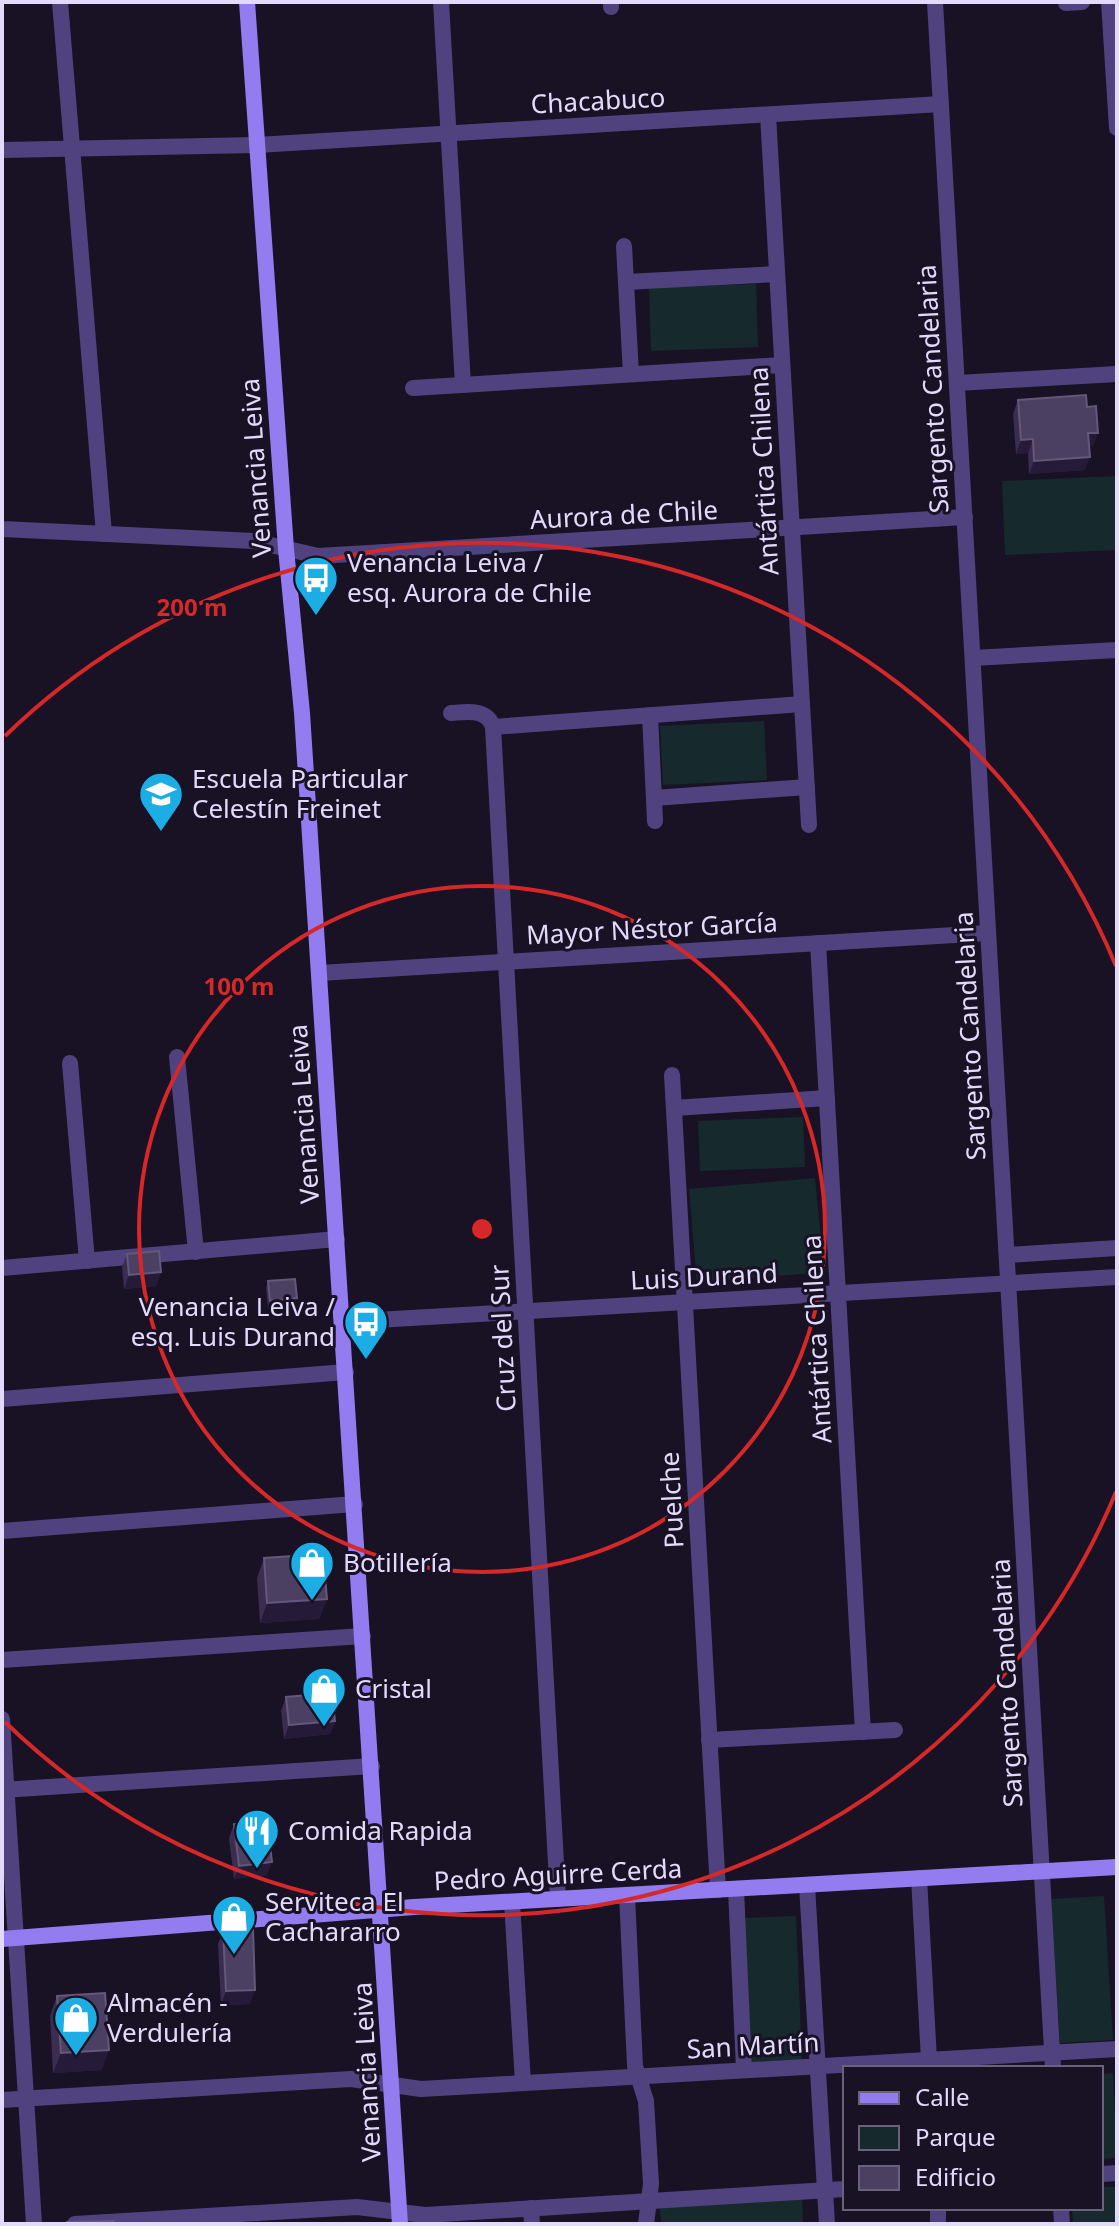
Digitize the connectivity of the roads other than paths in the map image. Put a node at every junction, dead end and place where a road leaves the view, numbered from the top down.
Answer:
1 (60, 2) edge
2 (247, 2) edge
3 (441, 2) edge
4 (935, 2) edge
5 (1082, 2) edge
6 (1109, 2) edge
7 (1066, 3) edge
8 (941, 104) junction
9 (768, 115) junction
10 (1117, 128) edge
11 (449, 133) junction
12 (257, 145) junction
13 (2, 150) edge
14 (72, 150) junction
15 (624, 246) dead end
16 (777, 274) junction
17 (626, 282) junction
18 (782, 365) junction
19 (631, 374) junction
20 (1117, 374) edge
21 (957, 383) junction
22 (463, 385) junction
23 (413, 388) dead end
24 (965, 517) junction
25 (2, 529) edge
26 (792, 530) junction
27 (104, 534) junction
28 (286, 549) junction
29 (1117, 650) edge
30 (973, 658) junction
31 (802, 704) junction
32 (451, 713) dead end
33 (650, 715) junction
34 (493, 727) junction
35 (807, 787) junction
36 (654, 798) junction
37 (655, 821) dead end
38 (809, 825) dead end
39 (988, 933) junction
40 (818, 943) junction
41 (507, 962) junction
42 (319, 973) junction
43 (177, 1057) dead end
44 (70, 1063) dead end
45 (672, 1075) dead end
46 (827, 1098) junction
47 (674, 1108) junction
48 (337, 1239) junction
49 (1117, 1248) edge
50 (196, 1252) junction
51 (1007, 1255) junction
52 (87, 1261) junction
53 (2, 1268) edge
54 (1117, 1277) edge
55 (1008, 1283) junction
56 (838, 1293) junction
57 (684, 1302) junction
58 (526, 1311) junction
59 (342, 1322) junction
60 (346, 1372) junction
61 (2, 1399) edge
62 (355, 1504) junction
63 (2, 1531) edge
64 (363, 1636) junction
65 (2, 1660) edge
66 (2, 1719) edge
67 (895, 1730) dead end
68 (863, 1732) junction
69 (709, 1740) junction
70 (372, 1766) junction
71 (5, 1790) edge
72 (1117, 1867) edge
73 (1042, 1871) junction
74 (919, 1878) junction
75 (807, 1885) junction
76 (736, 1889) junction
77 (718, 1890) junction
78 (627, 1895) junction
79 (558, 1899) junction
80 (512, 1902) junction
81 (381, 1910) junction
82 (10, 1939) edge
83 (1117, 2049) edge
84 (929, 2060) junction
85 (1053, 2060) edge
86 (818, 2066) junction
87 (744, 2070) junction
88 (640, 2076) junction
89 (523, 2083) junction
90 (393, 2085) junction
91 (27, 2098) junction
92 (2, 2100) edge
93 (843, 2189) edge
94 (825, 2190) junction
95 (648, 2201) junction
96 (531, 2216) edge
97 (400, 2219) edge
98 (34, 2224) edge
99 (75, 2224) edge
100 (646, 2224) edge
101 (827, 2224) edge

1 - 14 street
2 - 12 street, Venancia Leiva
3 - 11 street
4 - 8 street, Sargento Candelaria
5 - 7 street
6 - 10 street
8 - 9 street, Chacabuco
8 - 21 street, Sargento Candelaria
9 - 11 street, Chacabuco
9 - 16 street, Antártica Chilena
11 - 12 street, Chacabuco
11 - 22 street
12 - 14 street, Chacabuco
12 - 28 street, Venancia Leiva
13 - 14 street, Chacabuco
14 - 27 street
15 - 17 street
16 - 17 street
16 - 18 street, Antártica Chilena
17 - 19 street
18 - 19 street
18 - 26 street, Antártica Chilena
19 - 22 street
20 - 21 street
21 - 24 street, Sargento Candelaria
22 - 23 street
24 - 26 street, Aurora de Chile
24 - 30 street, Sargento Candelaria
25 - 27 street, Aurora de Chile
26 - 28 street, Aurora de Chile
26 - 31 street, Antártica Chilena
27 - 28 street, Aurora de Chile
28 - 42 street, Venancia Leiva
29 - 30 street
30 - 39 street, Sargento Candelaria
31 - 33 street
31 - 35 street, Antártica Chilena
32 - 34 street
33 - 34 street
33 - 36 street
34 - 41 street, Cruz del Sur
35 - 36 street
35 - 38 street, Antártica Chilena
36 - 37 street
39 - 40 street, Mayor Néstor García
39 - 51 street, Sargento Candelaria
40 - 41 street, Mayor Néstor García
40 - 46 street, Antártica Chilena
41 - 42 street, Mayor Néstor García
41 - 58 street, Cruz del Sur
42 - 48 street, Venancia Leiva
43 - 50 street
44 - 52 street
45 - 47 street, Puelche
46 - 47 street
46 - 56 street, Antártica Chilena
47 - 57 street, Puelche
48 - 50 street
48 - 59 street, Venancia Leiva
49 - 51 street
50 - 52 street
51 - 55 street, Sargento Candelaria
52 - 53 street
54 - 55 street, Luis Durand
55 - 56 street, Luis Durand
55 - 73 street, Sargento Candelaria
56 - 57 street, Luis Durand
56 - 68 street, Antártica Chilena
57 - 58 street, Luis Durand
57 - 69 street, Puelche
58 - 59 street, Luis Durand
58 - 79 street, Cruz del Sur
59 - 60 street, Venancia Leiva
60 - 61 street
60 - 62 street, Venancia Leiva
62 - 63 street
62 - 64 street, Venancia Leiva
64 - 65 street
64 - 70 street, Venancia Leiva
66 - 71 street
67 - 68 street
68 - 69 street
69 - 77 street, Puelche
70 - 71 street
70 - 81 street, Venancia Leiva
71 - 82 street
72 - 73 street, Pedro Aguirre Cerda
73 - 74 street, Pedro Aguirre Cerda
73 - 85 street, Sargento Candelaria
74 - 75 street, Pedro Aguirre Cerda
74 - 84 street
75 - 76 street, Pedro Aguirre Cerda
75 - 86 street
76 - 77 street, Pedro Aguirre Cerda
76 - 87 street
77 - 78 street, Pedro Aguirre Cerda
78 - 79 street, Pedro Aguirre Cerda
78 - 88 street
79 - 80 street, Pedro Aguirre Cerda
80 - 81 street, Pedro Aguirre Cerda
80 - 89 street
81 - 82 street, Pedro Aguirre Cerda
81 - 90 street, Venancia Leiva
82 - 91 street
83 - 85 street, San Martín
84 - 85 street, San Martín
84 - 86 street, San Martín
86 - 87 street, San Martín
86 - 94 street
87 - 88 street, San Martín
88 - 89 street, San Martín
88 - 95 street
89 - 90 street, San Martín
90 - 91 street, San Martín
90 - 97 street, Venancia Leiva
91 - 92 street, San Martín
91 - 98 street
93 - 94 street
94 - 95 street
94 - 101 street
95 - 96 street
95 - 100 street
96 - 97 street
97 - 99 street

